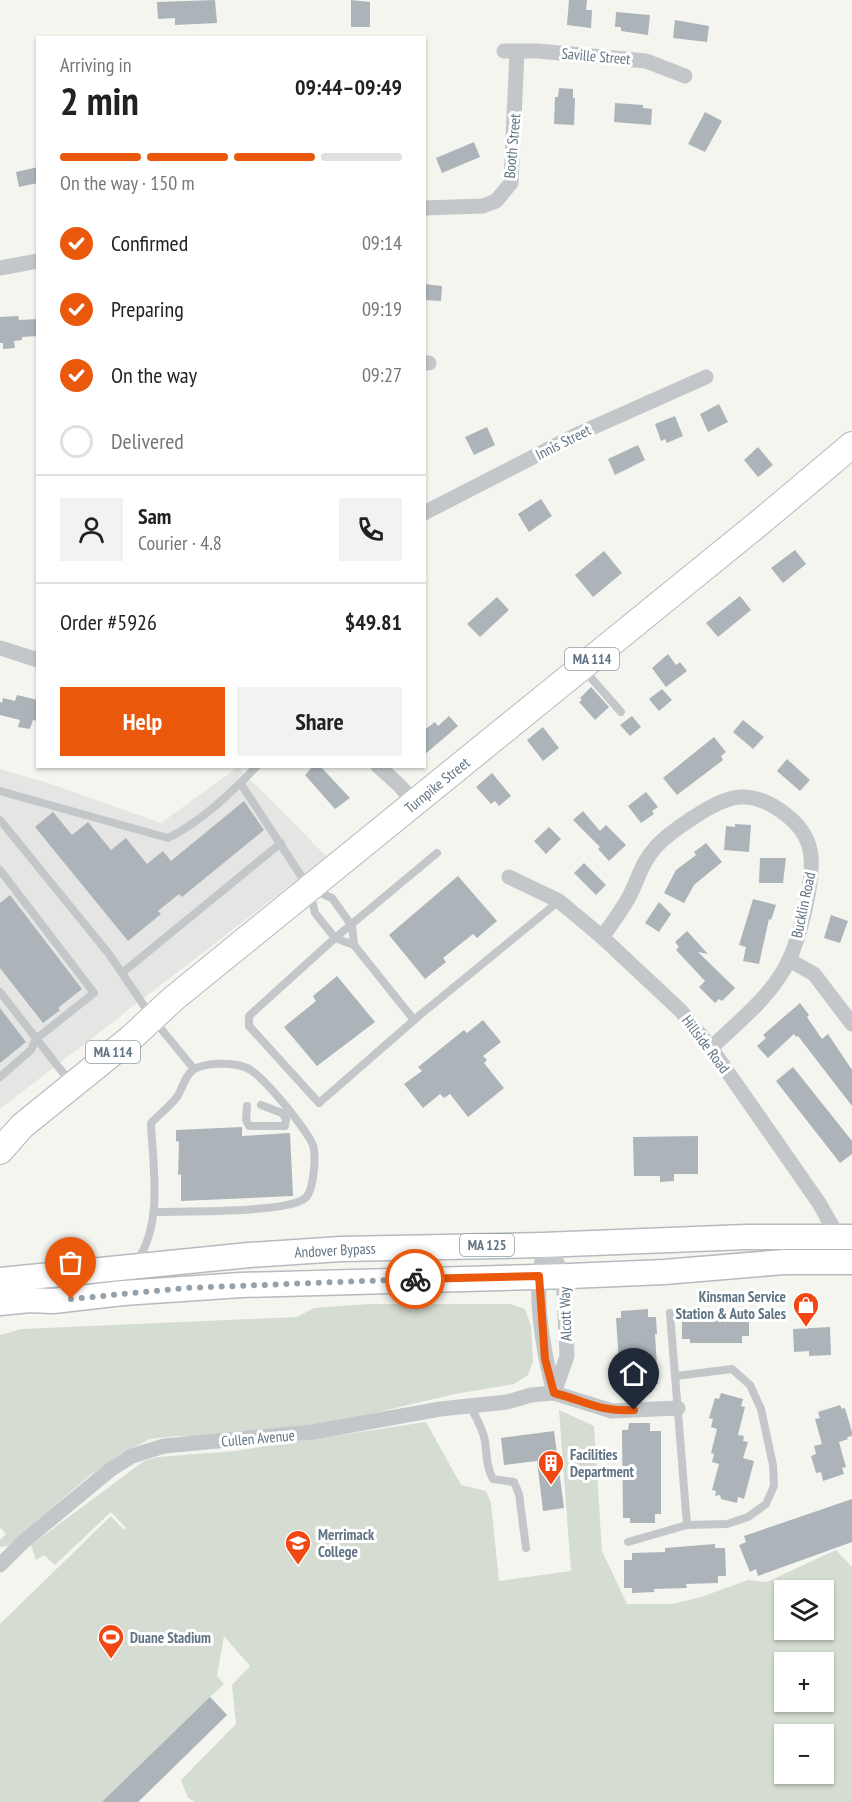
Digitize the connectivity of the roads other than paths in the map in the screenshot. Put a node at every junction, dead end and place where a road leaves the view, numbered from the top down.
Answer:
1 (510, 51) joint
2 (685, 76) dead end
3 (426, 208) edge
4 (36, 261) edge
5 (0, 268) edge
6 (706, 377) dead end
7 (852, 445) edge
8 (426, 512) edge
9 (0, 648) edge
10 (36, 659) edge
11 (582, 668) junction
12 (621, 712) dead end
13 (255, 768) edge
14 (380, 768) edge
15 (241, 784) junction
16 (0, 790) edge
17 (415, 803) junction
18 (0, 820) edge
19 (281, 843) junction
20 (437, 853) dead end
21 (0, 870) edge
22 (509, 877) dead end
23 (309, 888) junction
24 (559, 901) junction
25 (352, 926) junction
26 (602, 937) junction
27 (335, 938) junction
28 (354, 945) junction
29 (789, 960) junction
30 (122, 974) junction
31 (0, 992) edge
32 (153, 1018) junction
33 (414, 1020) junction
34 (852, 1024) edge
35 (36, 1039) junction
36 (711, 1048) junction
37 (194, 1069) junction
38 (0, 1077) edge
39 (73, 1086) junction
40 (261, 1105) dead end
41 (247, 1106) dead end
42 (11, 1128) edge
43 (0, 1151) edge
44 (154, 1212) junction
45 (846, 1237) edge
46 (547, 1244) junction
47 (849, 1262) edge
48 (134, 1267) junction
49 (564, 1275) junction
50 (539, 1276) junction
51 (4, 1279) edge
52 (53, 1301) junction
53 (0, 1303) edge
54 (670, 1313) dead end
55 (0, 1314) edge
56 (676, 1376) junction
57 (554, 1393) junction
58 (470, 1406) junction
59 (678, 1408) junction
60 (687, 1525) junction
61 (628, 1542) dead end
62 (526, 1548) dead end
63 (0, 1565) edge

1 - 2 street, Saville Street
1 - 3 street, Booth Street
4 - 5 street
6 - 8 street, Innis Street
7 - 11 highway, Turnpike Street / MA 114
9 - 10 street
11 - 12 lane
11 - 17 highway, Turnpike Street / MA 114
13 - 15 lane
14 - 17 street
15 - 16 lane
15 - 19 lane
17 - 23 highway, Turnpike Street / MA 114
18 - 30 lane
19 - 23 lane
19 - 30 lane
20 - 25 lane
21 - 35 lane
22 - 24 street, Hillside Road
23 - 25 lane
23 - 27 lane
23 - 32 highway, Turnpike Street / MA 114
24 - 26 street, Hillside Road
24 - 33 lane
25 - 27 lane
25 - 28 lane
26 - 29 street, Bucklin Road
26 - 36 street, Hillside Road
27 - 28 lane
27 - 33 lane
28 - 33 lane
29 - 34 street
29 - 36 street, Bucklin Road
30 - 32 lane
31 - 35 lane
32 - 37 lane
32 - 39 highway, Turnpike Street / MA 114
35 - 38 lane
35 - 39 lane
36 - 45 street, Hillside Road
37 - 44 lane
37 - 44 lane
39 - 42 highway, Turnpike Street / MA 114
40 - 41 lane
42 - 43 highway, Turnpike Street / MA 114
44 - 48 lane
45 - 46 main road, Andover Bypass / MA 125
45 - 47 street, Hillside Road
46 - 48 main road, Andover Bypass / MA 125
46 - 49 street, Alcott Way
46 - 50 street, Alcott Way
47 - 49 main road, Andover Bypass / MA 125
48 - 51 main road, Andover Bypass / MA 125
49 - 50 main road, Andover Bypass / MA 125
49 - 57 street, Alcott Way
50 - 52 main road, Andover Bypass / MA 125
50 - 57 street, Alcott Way
52 - 53 main road, Andover Bypass / MA 125
52 - 55 main road, MA 125
54 - 56 lane
56 - 59 lane
56 - 60 lane
57 - 58 street, Cullen Avenue
57 - 59 street
58 - 62 lane
58 - 63 street, Cullen Avenue
59 - 60 lane
60 - 61 lane

